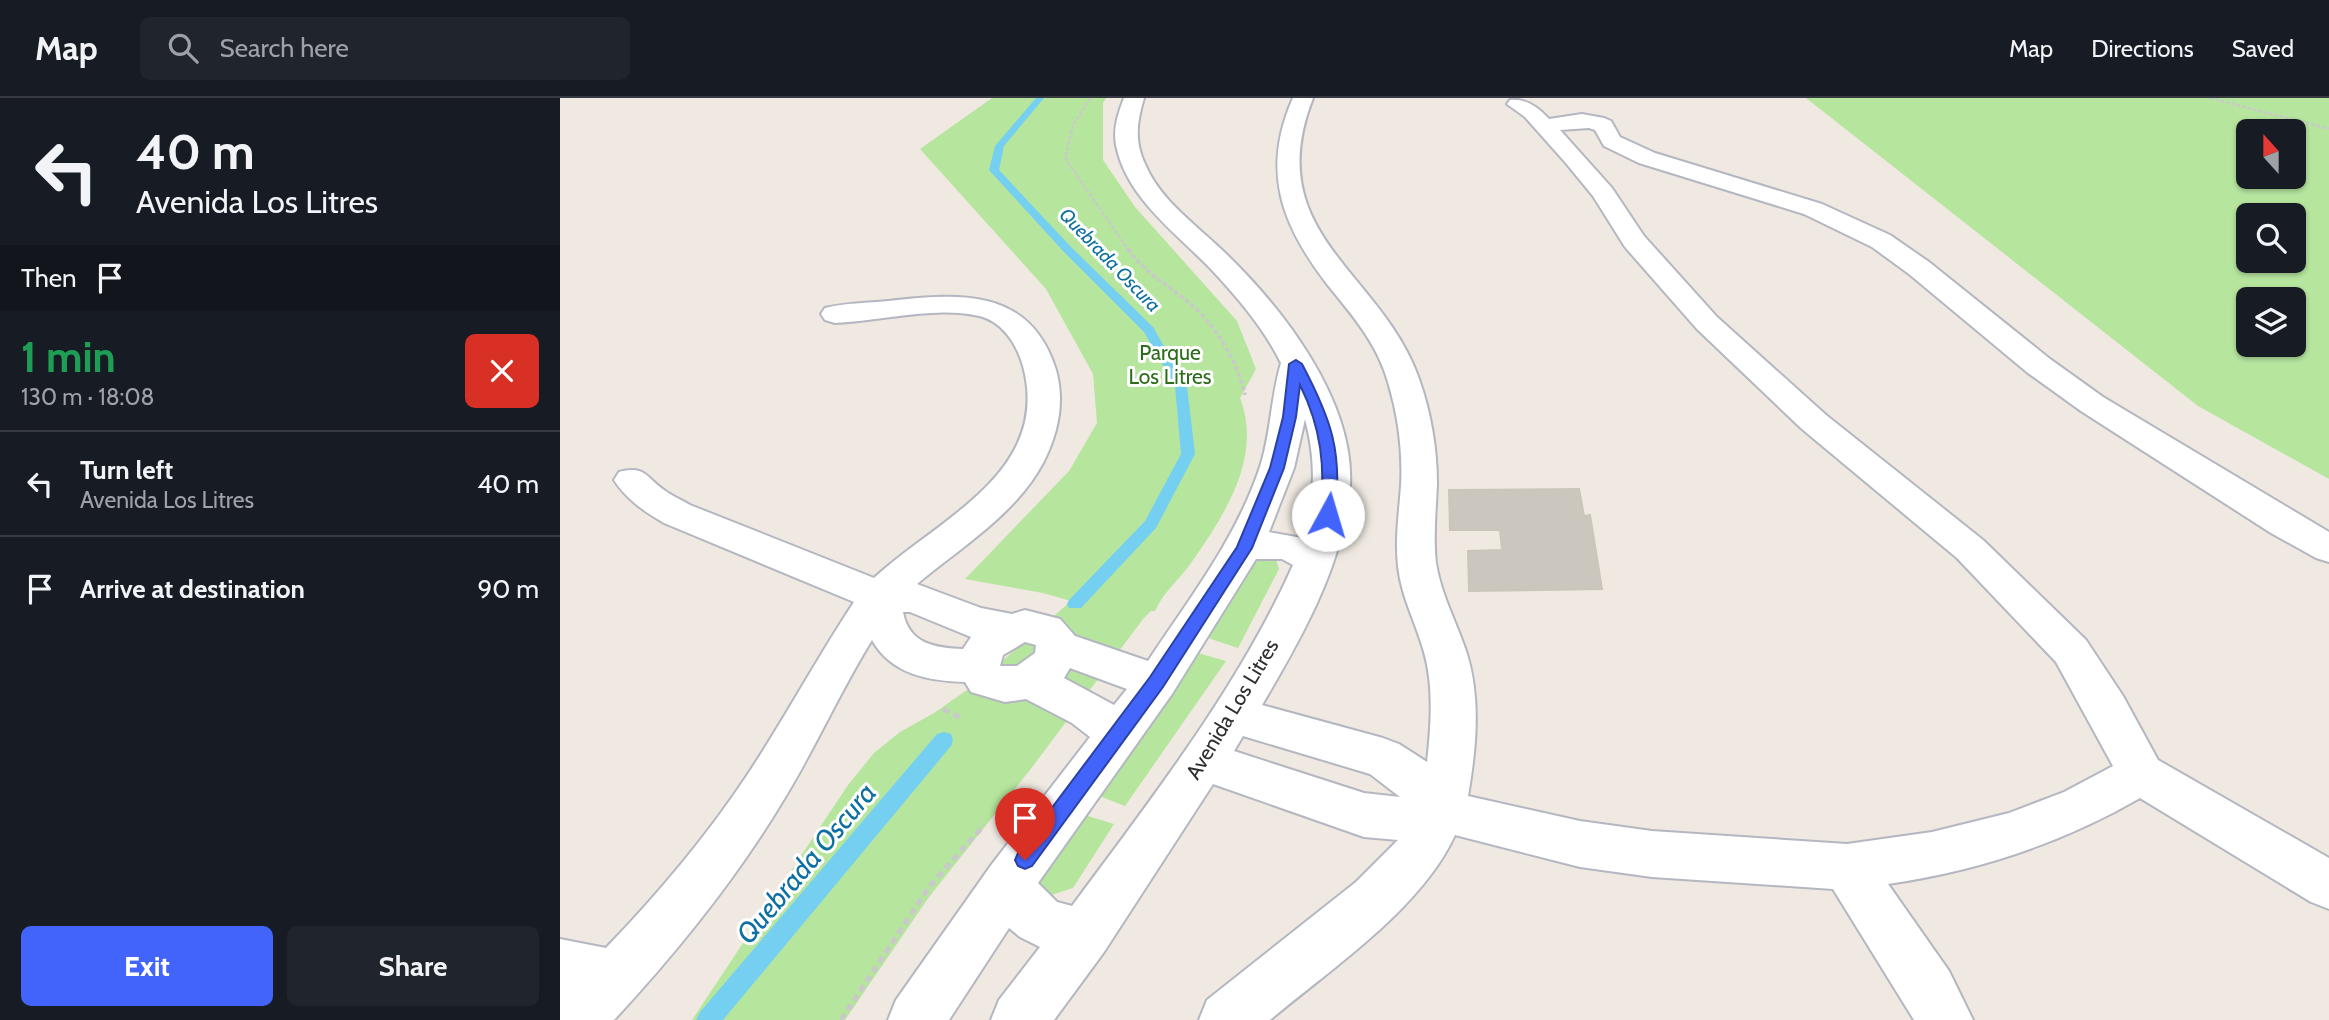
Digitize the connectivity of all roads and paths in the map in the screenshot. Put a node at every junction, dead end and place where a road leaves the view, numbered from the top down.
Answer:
1 (1091, 98) edge
2 (1134, 98) edge
3 (1303, 98) edge
4 (2210, 98) edge
5 (1517, 104) dead end
6 (1546, 126) junction
7 (2329, 128) edge
8 (835, 314) dead end
9 (1296, 364) junction
10 (1246, 401) dead end
11 (632, 480) dead end
12 (1244, 548) junction
13 (2329, 549) edge
14 (1314, 562) junction
15 (880, 596) junction
16 (1011, 629) junction
17 (1059, 647) junction
18 (931, 665) junction
19 (977, 666) junction
20 (1030, 681) junction
21 (1157, 682) junction
22 (1232, 715) junction
23 (970, 719) dead end
24 (1119, 734) junction
25 (1202, 760) junction
26 (2141, 774) junction
27 (1441, 810) junction
28 (991, 818) dead end
29 (1847, 867) junction
30 (1010, 880) junction
31 (2329, 886) edge
32 (1085, 934) junction
33 (560, 966) edge
34 (617, 977) junction
35 (575, 1020) edge
36 (841, 1020) edge
37 (916, 1020) edge
38 (1019, 1020) edge
39 (1227, 1020) edge
40 (1945, 1020) edge

1 - 10 path
2 - 9 street, Avenida Los Litres
3 - 27 street
4 - 7 path
5 - 6 street
6 - 13 street
6 - 26 street
8 - 15 street
9 - 12 street
9 - 14 street, Avenida Los Litres
11 - 15 street
12 - 14 street
12 - 21 street
14 - 22 street, Avenida Los Litres
15 - 16 street
15 - 18 street
15 - 34 street
16 - 17 street
16 - 19 street
17 - 20 street
17 - 21 street
18 - 19 street
18 - 23 path
19 - 20 street
20 - 24 street
21 - 24 street
22 - 25 street, Avenida Los Litres
22 - 27 street
24 - 30 street
25 - 27 street
25 - 32 street, Avenida Los Litres
26 - 29 street
26 - 31 street
27 - 29 street
27 - 39 street
28 - 36 path
29 - 40 street
30 - 32 street
30 - 37 street
32 - 38 street, Avenida Los Litres
33 - 34 street
34 - 35 street

